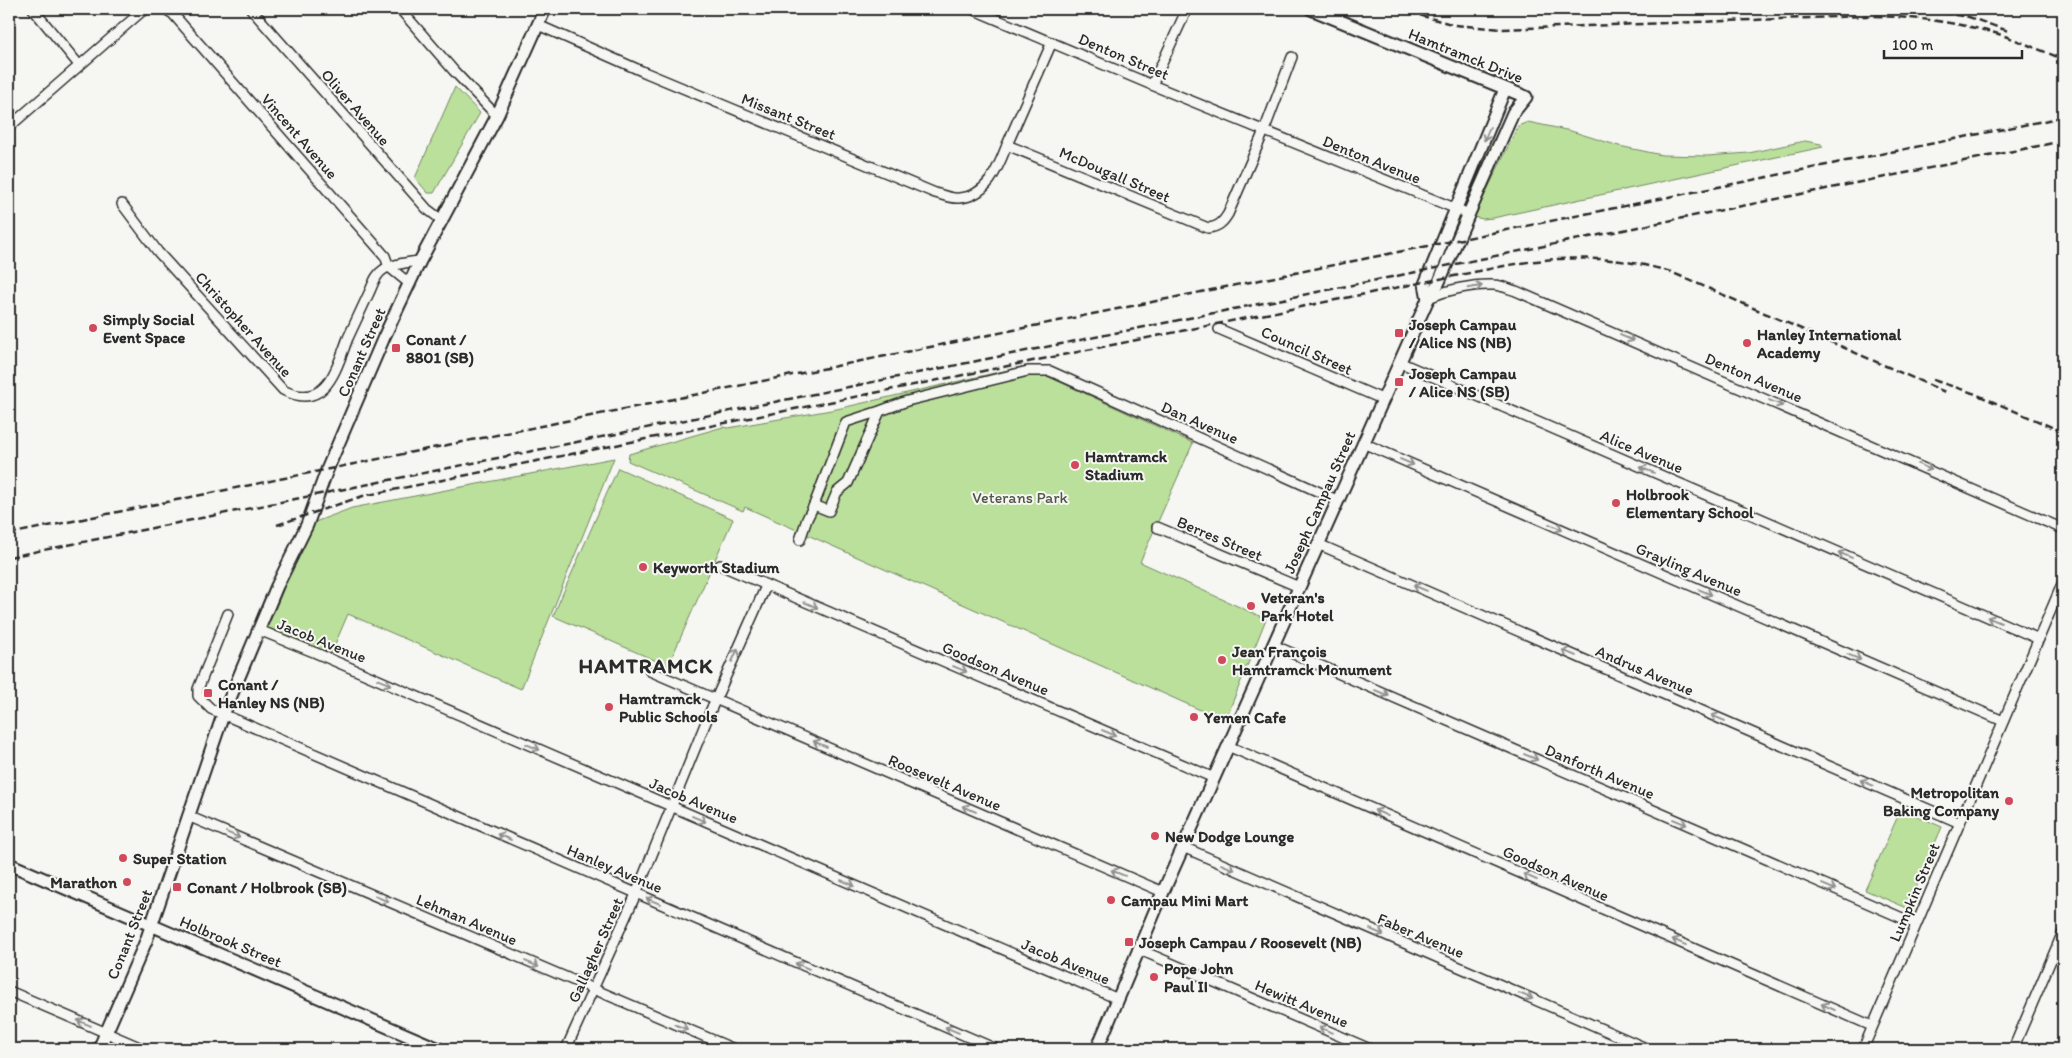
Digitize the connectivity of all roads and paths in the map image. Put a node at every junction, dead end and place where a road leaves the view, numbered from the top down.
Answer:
1 (32, 9) edge
2 (165, 9) edge
3 (251, 9) edge
4 (400, 9) edge
5 (545, 9) edge
6 (972, 9) edge
7 (1187, 9) edge
8 (1311, 9) edge
9 (144, 10) edge
10 (538, 25) junction
11 (1052, 42) junction
12 (1292, 57) dead end
13 (80, 65) junction
14 (1152, 85) junction
15 (1505, 89) junction
16 (1526, 97) joint
17 (498, 116) junction
18 (9, 127) edge
19 (1264, 131) junction
20 (1007, 145) junction
21 (122, 204) dead end
22 (1456, 209) junction
23 (1469, 214) junction
24 (443, 221) junction
25 (420, 261) junction
26 (389, 267) junction
27 (410, 284) junction
28 (1428, 299) junction
29 (1219, 329) dead end
30 (1399, 362) junction
31 (1382, 399) junction
32 (880, 411) junction
33 (1363, 443) junction
34 (1337, 500) junction
35 (814, 505) junction
36 (1158, 528) dead end
37 (2063, 529) edge
38 (800, 540) dead end
39 (1318, 544) junction
40 (720, 566) dead end
41 (2063, 582) edge
42 (766, 586) junction
43 (1298, 587) junction
44 (228, 614) dead end
45 (259, 630) junction
46 (2039, 639) junction
47 (1273, 645) junction
48 (650, 671) dead end
49 (715, 699) junction
50 (223, 715) junction
51 (2003, 721) junction
52 (1228, 746) junction
53 (1214, 778) junction
54 (672, 807) junction
55 (188, 816) junction
56 (1960, 823) junction
57 (1183, 847) junction
58 (9, 864) edge
59 (1163, 892) junction
60 (636, 894) junction
61 (152, 924) junction
62 (1916, 924) junction
63 (2063, 932) edge
64 (1138, 949) junction
65 (594, 990) junction
66 (9, 991) edge
67 (1118, 999) junction
68 (1872, 1026) junction
69 (106, 1032) junction
70 (98, 1049) edge
71 (144, 1049) edge
72 (439, 1049) edge
73 (566, 1049) edge
74 (734, 1049) edge
75 (996, 1049) edge
76 (1097, 1049) edge
77 (1370, 1049) edge
78 (1648, 1049) edge
79 (1863, 1049) edge
80 (2013, 1049) edge

1 - 13 street
2 - 26 street, Vincent Avenue
3 - 24 street, Oliver Avenue
4 - 17 street
5 - 10 street, Conant Street
6 - 11 street, Denton Street
7 - 14 street
8 - 15 street, Hamtramck Drive
9 - 13 street
10 - 17 street, Conant Street
10 - 20 street, Missant Street
11 - 14 street, Denton Street
11 - 20 street
12 - 19 street
13 - 18 street
14 - 19 street, Denton Street
15 - 16 street, Hamtramck Drive
15 -> 22 street, Joseph Campau Street
16 - 23 street, Joseph Campau Street
17 - 24 street, Conant Street
19 - 20 street, McDougall Street
19 - 22 street, Denton Avenue
21 - 26 street, Christopher Avenue
22 - 23 street, Denton Avenue
22 - 28 street, Joseph Campau Street
23 - 28 street, Joseph Campau Street
24 - 25 street, Conant Street
25 - 26 street
25 - 27 street, Conant Street
26 - 27 street, Vincent Avenue
27 - 45 street, Conant Street
28 - 30 street, Joseph Campau Street
28 -> 37 street, Denton Avenue
29 - 31 street, Council Street
30 - 31 street, Joseph Campau Street
46 -> 30 street, Alice Avenue
31 - 33 street, Joseph Campau Street
32 - 34 street, Dan Avenue
32 - 35 street
32 - 35 street
33 - 34 street, Joseph Campau Street
33 -> 51 street, Grayling Avenue
34 - 39 street, Joseph Campau Street
35 - 38 street
36 - 43 street, Berres Street
39 - 43 street, Joseph Campau Street
56 -> 39 street, Andrus Avenue
40 - 42 street, Goodson Avenue
41 - 46 street, Lumpkin Street
49 -> 42 street, Gallagher Street
42 -> 53 street, Goodson Avenue
43 - 47 street, Joseph Campau Street
44 - 50 street
45 - 50 street, Conant Street
45 -> 54 street, Jacob Avenue
46 - 51 street, Lumpkin Street
47 - 52 street, Joseph Campau Street
47 -> 62 street, Danforth Avenue
48 - 49 street, Roosevelt Avenue
49 - 54 street, Gallagher Street
59 -> 49 street, Roosevelt Avenue
50 - 55 street, Conant Street
60 -> 50 street, Hanley Avenue
51 - 56 street, Lumpkin Street
52 - 53 street, Joseph Campau Street
68 -> 52 street, Goodson Avenue
53 - 57 street, Joseph Campau Street
54 - 60 street, Gallagher Street
54 -> 67 street, Jacob Avenue
55 - 61 street, Conant Street
55 -> 65 street, Lehman Avenue
56 - 62 street, Lumpkin Street
57 - 59 street, Joseph Campau Street
57 -> 78 street, Faber Avenue
58 - 61 street, Holbrook Street
59 - 64 street, Joseph Campau Street
60 - 65 street, Gallagher Street
75 -> 60 street, Hanley Avenue
61 - 69 street, Conant Street
61 - 72 street, Holbrook Street
62 - 68 street, Lumpkin Street
63 - 80 street
64 - 67 street, Joseph Campau Street
77 -> 64 street, Hewitt Avenue
65 - 73 street, Gallagher Street
65 -> 74 street, Lehman Avenue
69 -> 66 street
67 - 76 street, Joseph Campau Street
68 - 79 street, Lumpkin Street
69 - 70 street, Conant Street
69 - 71 street

